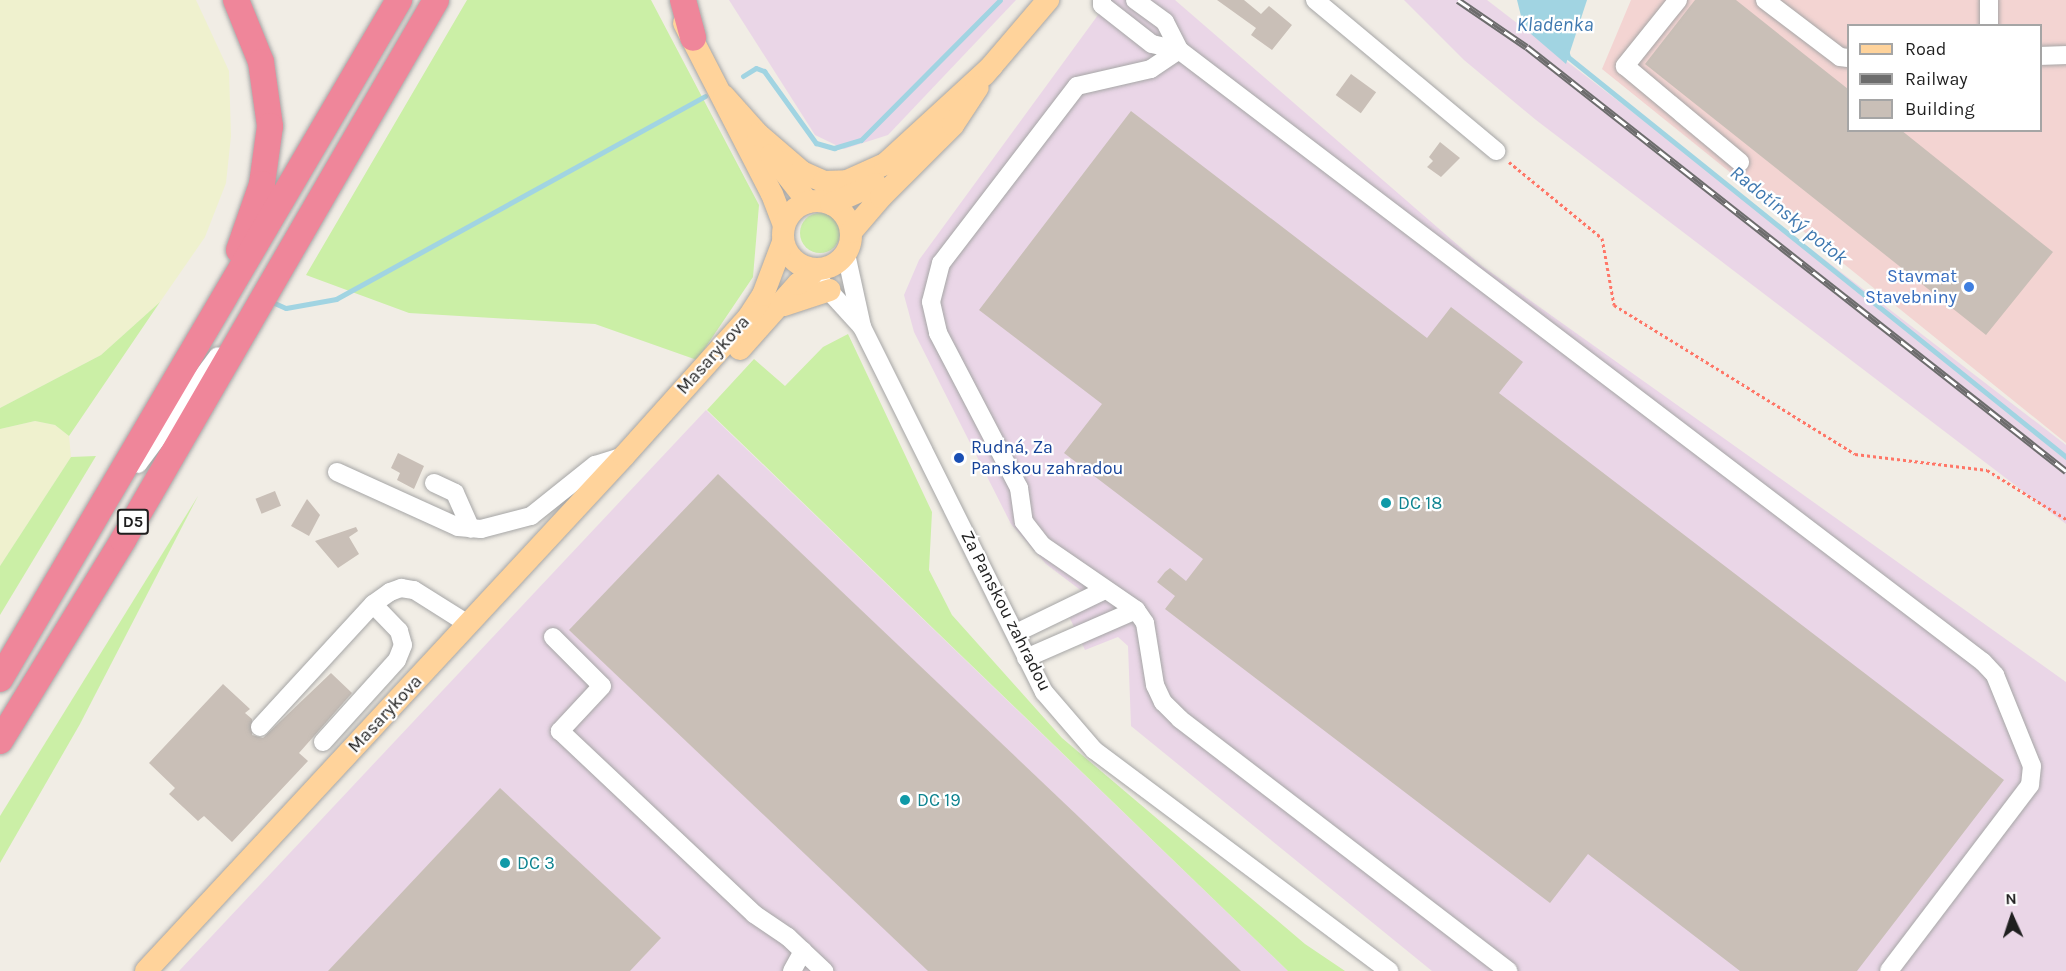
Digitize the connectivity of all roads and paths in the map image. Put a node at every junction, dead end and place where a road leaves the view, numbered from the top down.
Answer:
1 (236, 0) edge
2 (399, 0) edge
3 (436, 0) edge
4 (672, 0) edge
5 (683, 0) edge
6 (1048, 0) edge
7 (1101, 0) edge
8 (1135, 0) edge
9 (1315, 0) edge
10 (1678, 0) edge
11 (1765, 0) edge
12 (1989, 0) edge
13 (1989, 24) edge
14 (693, 38) junction
15 (1179, 50) junction
16 (2042, 56) edge
17 (2066, 56) edge
18 (1847, 58) edge
19 (992, 66) junction
20 (724, 96) junction
21 (758, 134) junction
22 (1496, 151) joint
23 (1740, 162) dead end
24 (808, 202) junction
25 (831, 204) junction
26 (783, 234) junction
27 (848, 243) junction
28 (252, 256) junction
29 (812, 272) junction
30 (279, 273) junction
31 (830, 290) junction
32 (777, 308) junction
33 (862, 327) junction
34 (193, 356) junction
35 (188, 397) junction
36 (624, 456) junction
37 (337, 472) dead end
38 (434, 483) dead end
39 (2066, 519) edge
40 (94, 524) junction
41 (471, 529) junction
42 (123, 540) junction
43 (1105, 590) junction
44 (373, 604) junction
45 (1136, 610) junction
46 (468, 624) junction
47 (1016, 633) junction
48 (553, 637) dead end
49 (1026, 658) junction
50 (0, 679) edge
51 (260, 727) dead end
52 (0, 741) edge
53 (342, 760) junction
54 (803, 951) junction
55 (146, 971) edge
56 (792, 971) edge
57 (824, 971) edge
58 (1389, 971) edge
59 (1508, 971) edge
60 (1888, 971) edge

1 - 34 highway
2 - 28 highway, D5
3 - 30 highway, D5
4 - 14 main road
5 - 14 highway
6 - 19 main road
7 - 15 street
8 - 15 street
9 - 22 street
10 - 23 street
11 - 18 street
12 - 13 street
14 - 20 main road
15 - 43 street
15 - 60 street
16 - 17 street
19 - 21 main road
19 - 25 main road
19 - 27 main road
20 - 21 main road
20 - 26 main road
21 - 24 main road
22 - 39 path
24 - 25 main road
24 - 26 main road
25 - 27 main road
26 - 29 main road
26 - 36 main road, Masarykova
27 - 29 main road
27 - 33 street, Za Panskou zahradou
28 - 34 highway, D5
28 - 35 street, D5
29 - 31 street, Za Panskou zahradou
29 - 32 main road, Masarykova
30 - 35 street, D5
30 - 42 highway, D5
31 - 32 main road
31 - 33 street, Za Panskou zahradou
32 - 36 main road, Masarykova
33 - 47 street, Za Panskou zahradou
34 - 40 highway, D5
35 - 40 street, D5
35 - 42 street, D5
36 - 41 street
36 - 46 main road, Masarykova
37 - 41 street
38 - 41 street
40 - 50 highway, D5
42 - 52 highway, D5
43 - 45 street
43 - 47 street
44 - 46 street
44 - 51 street
44 - 53 street
45 - 49 street
45 - 59 street
46 - 53 main road, Masarykova
47 - 49 street, Za Panskou zahradou
48 - 54 street
49 - 58 street, Za Panskou zahradou
53 - 55 main road, Masarykova
54 - 56 street
54 - 57 street

